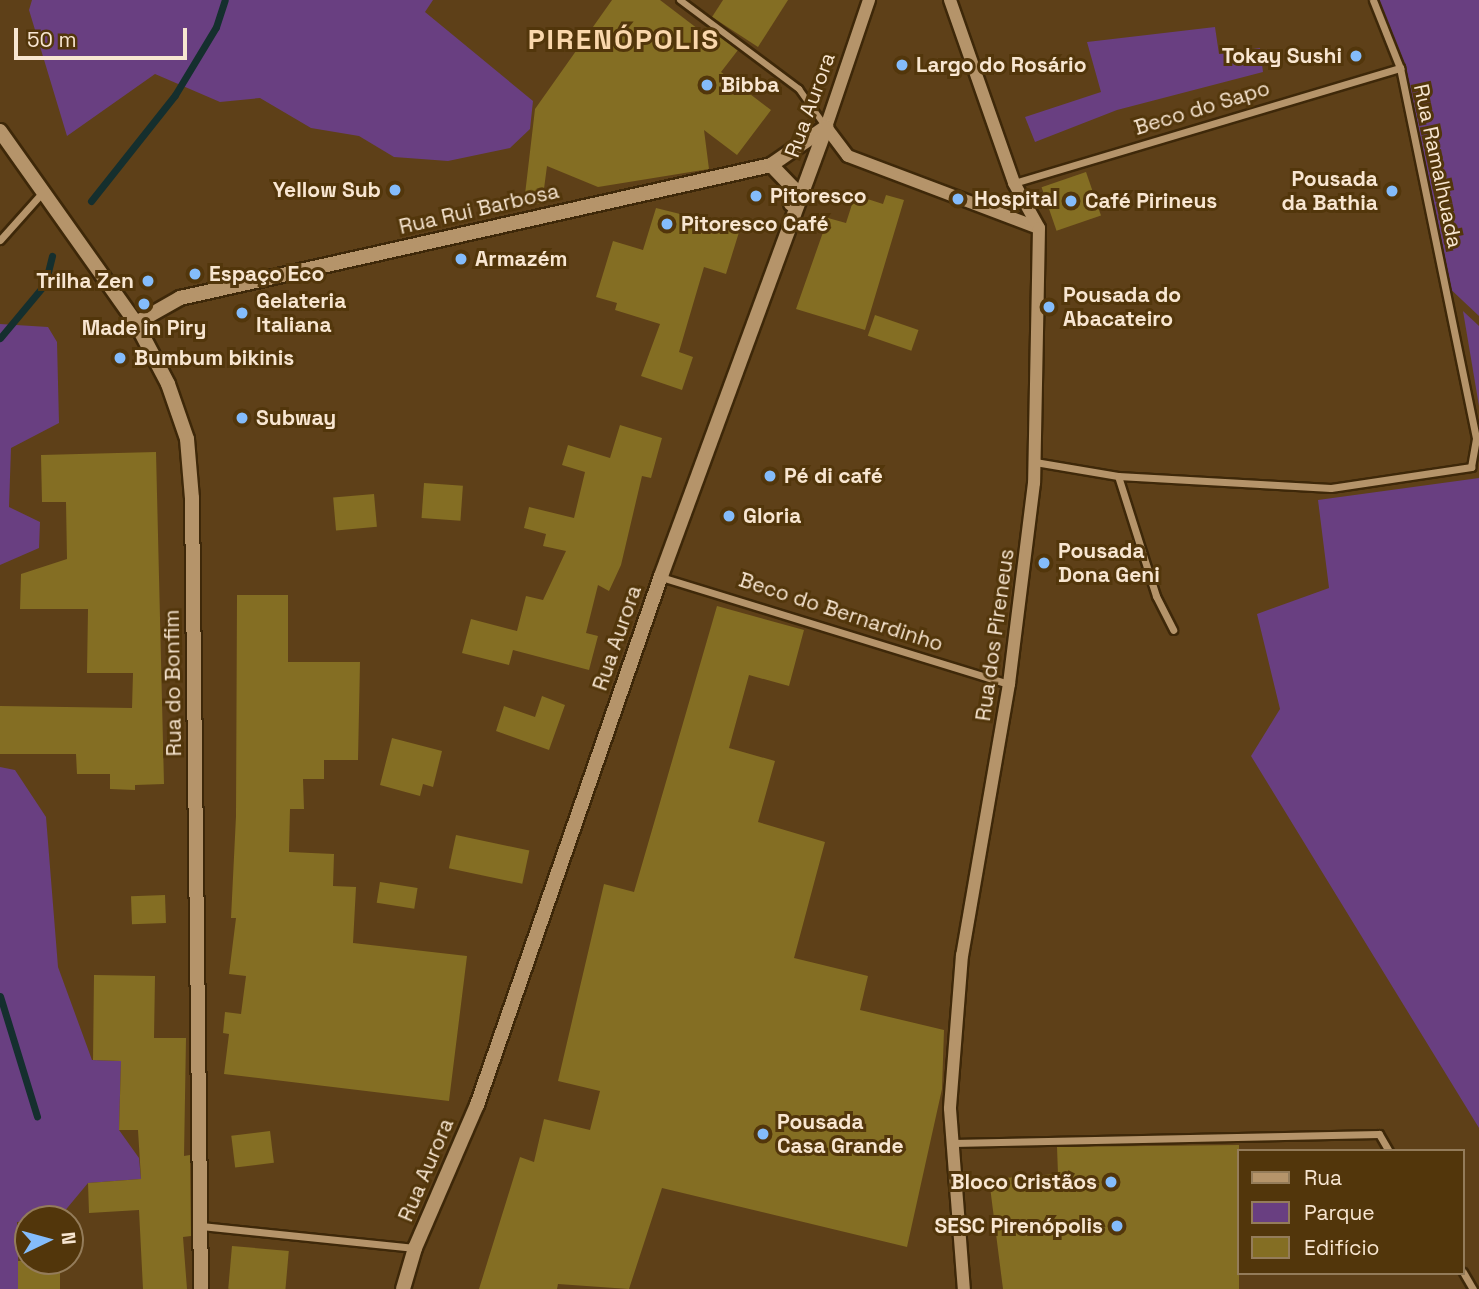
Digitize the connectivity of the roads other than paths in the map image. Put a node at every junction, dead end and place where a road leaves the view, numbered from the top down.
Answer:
1 (680, 0) edge
2 (869, 0) edge
3 (950, 0) edge
4 (1373, 0) edge
5 (1400, 68) junction
6 (826, 127) junction
7 (0, 131) edge
8 (771, 165) junction
9 (1014, 183) junction
10 (41, 194) junction
11 (790, 219) junction
12 (1039, 228) junction
13 (0, 240) edge
14 (136, 323) junction
15 (1035, 462) junction
16 (1118, 475) junction
17 (661, 576) junction
18 (1173, 630) dead end
19 (1009, 684) junction
20 (953, 1143) junction
21 (1388, 1149) edge
22 (201, 1226) junction
23 (415, 1248) junction
24 (201, 1289) edge
25 (403, 1289) edge
26 (964, 1289) edge

1 - 6 street
2 - 6 street, Rua Aurora
3 - 9 street
4 - 5 street, Rua Ramalhuada
5 - 9 street, Beco do Sapo
5 - 16 street, Rua Ramalhuada
6 - 8 main road, Rua Rui Barbosa
6 - 11 main road, Rua Aurora
6 - 12 street
7 - 10 main road, Rua do Bonfim
8 - 11 main road
8 - 14 main road, Rua Rui Barbosa
9 - 12 street
10 - 13 street
10 - 14 main road, Rua do Bonfim
11 - 17 main road, Rua Aurora
12 - 15 street, Rua dos Pireneus
14 - 22 main road, Rua do Bonfim
15 - 16 street
15 - 19 street, Rua dos Pireneus
16 - 18 street
17 - 19 street, Beco do Bernardinho
17 - 23 main road, Rua Aurora
19 - 20 street, Rua dos Pireneus
20 - 21 street
20 - 26 street, Rua dos Pireneus
22 - 23 street
22 - 24 main road, Rua do Bonfim
23 - 25 main road, Rua Aurora

